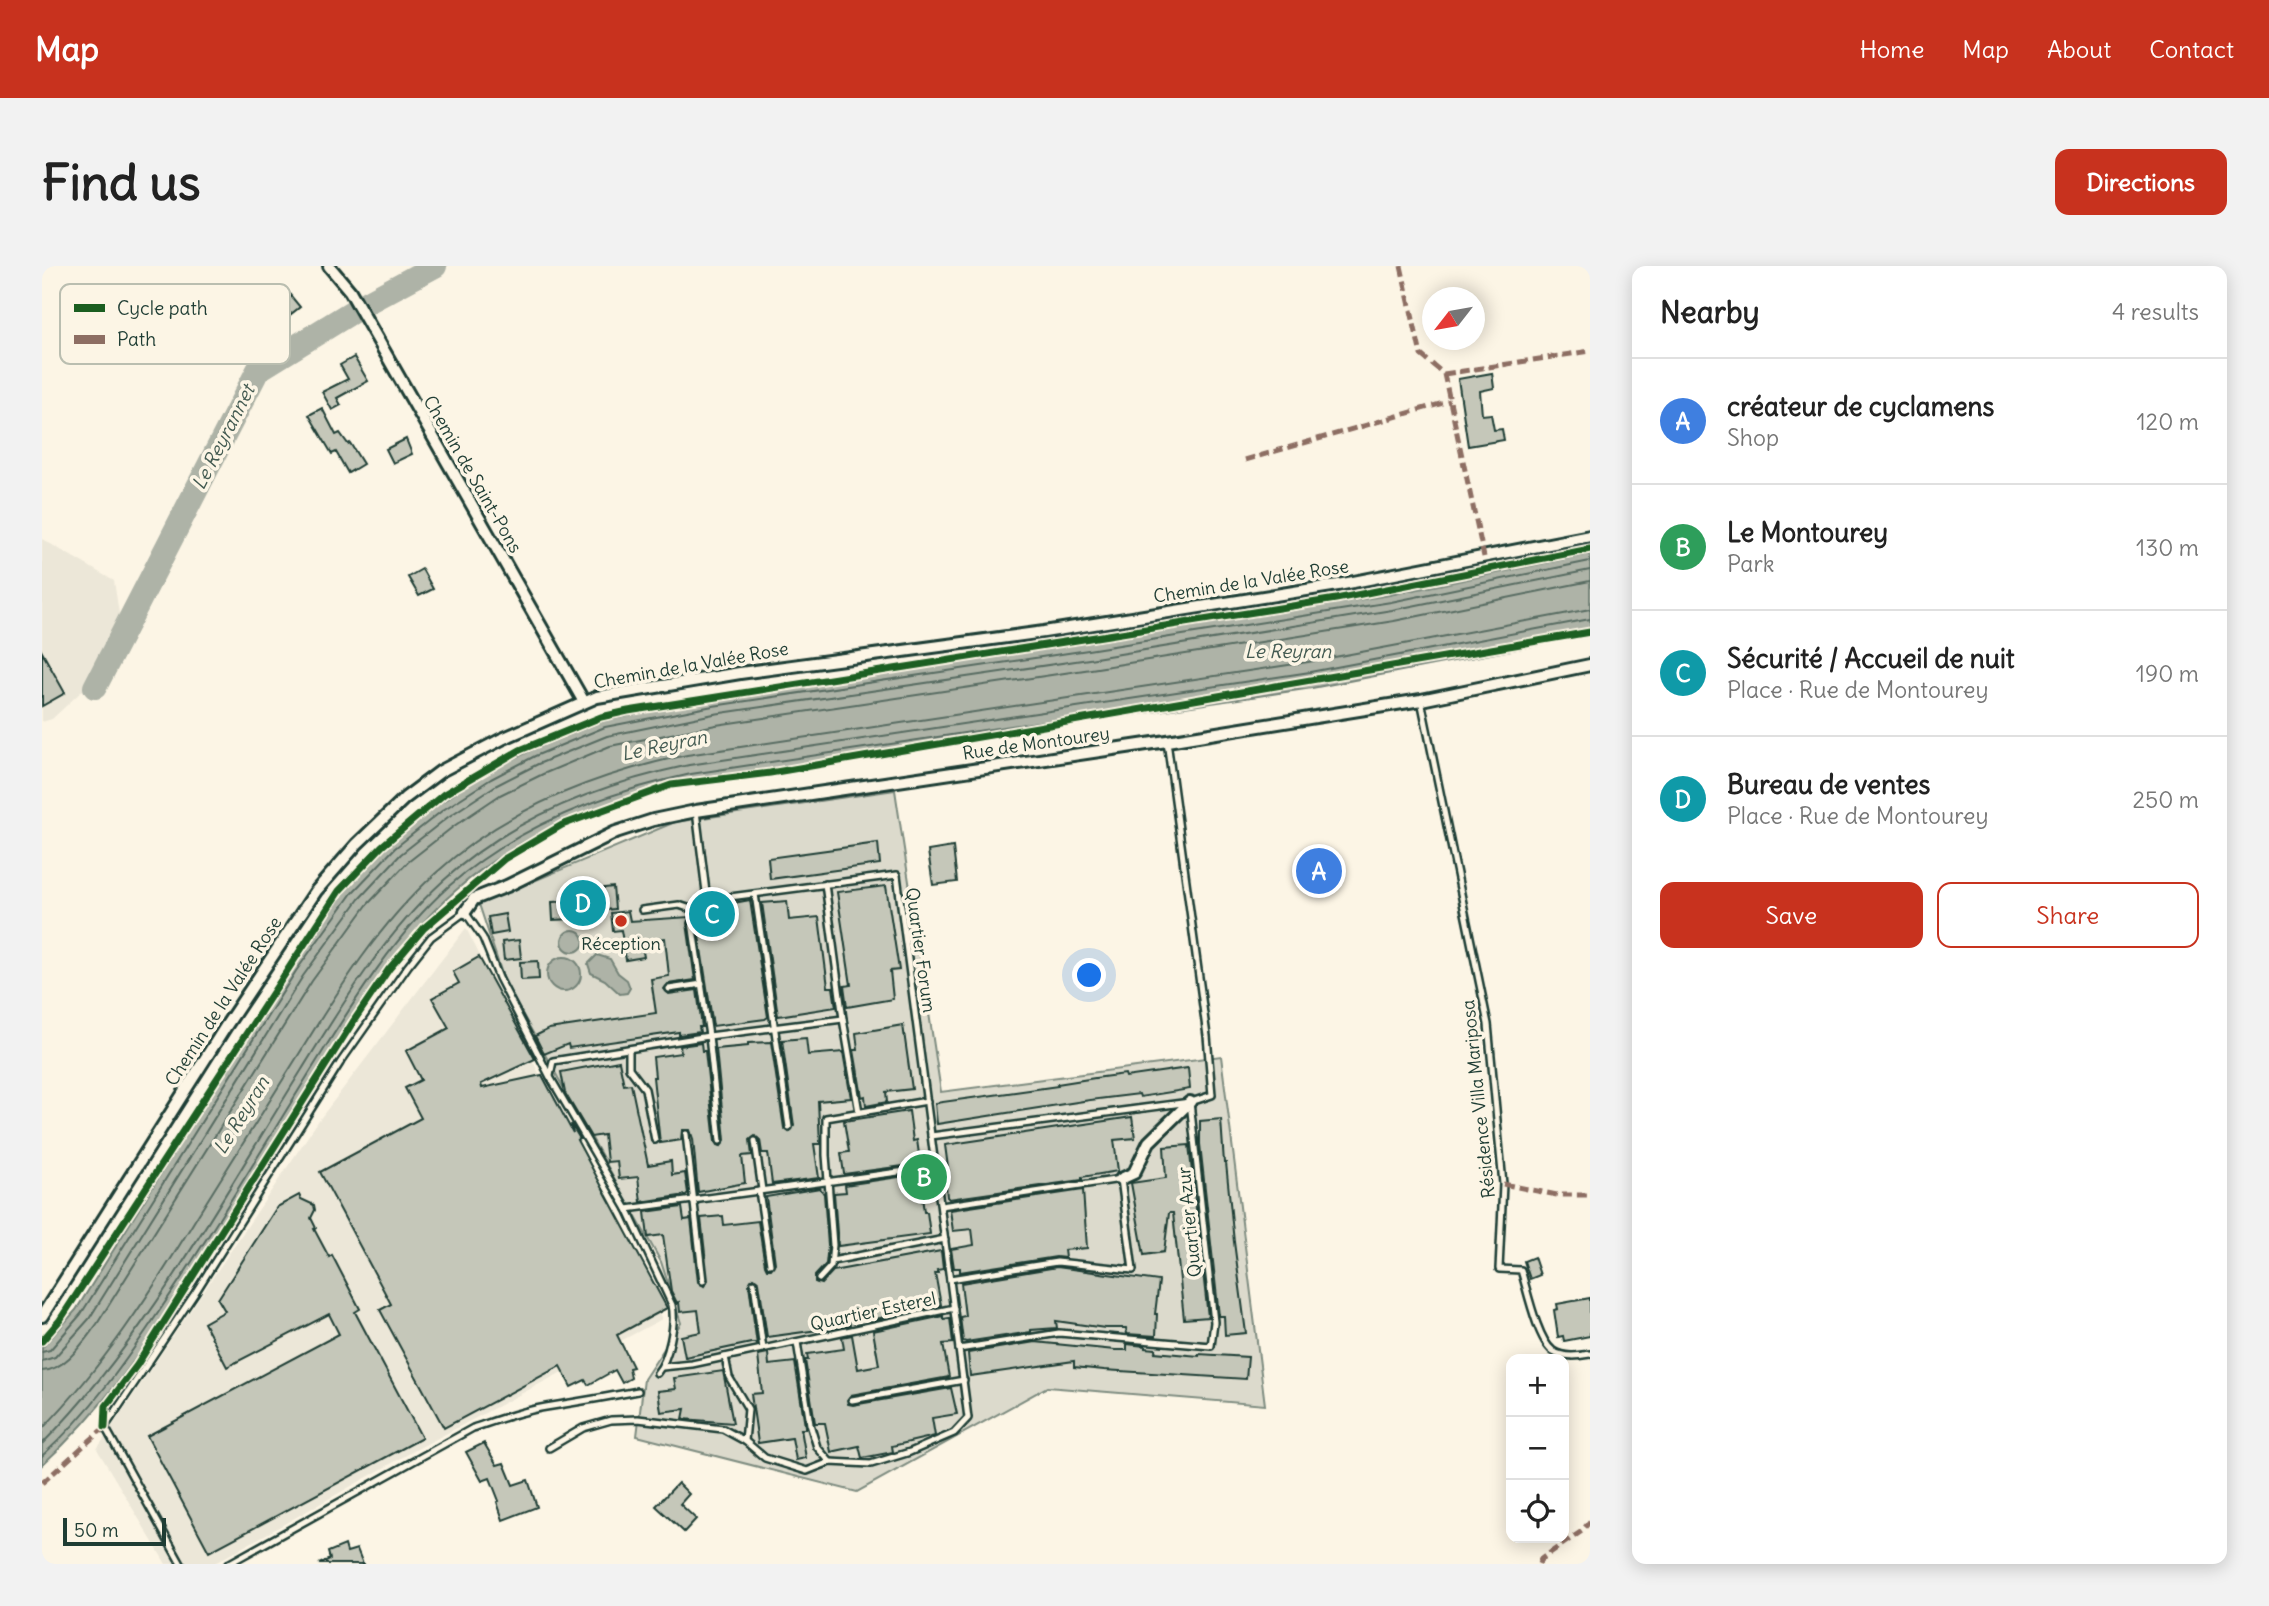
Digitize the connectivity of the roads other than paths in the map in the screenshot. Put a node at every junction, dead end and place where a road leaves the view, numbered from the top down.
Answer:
1 (329, 266) edge
2 (1590, 536) edge
3 (1590, 665) edge
4 (1421, 700) junction
5 (584, 702) junction
6 (1167, 741) junction
7 (696, 811) junction
8 (825, 884) junction
9 (755, 894) junction
10 (707, 900) junction
11 (642, 910) dead end
12 (697, 911) junction
13 (465, 912) junction
14 (702, 984) junction
15 (669, 989) dead end
16 (843, 1019) junction
17 (775, 1028) junction
18 (709, 1036) junction
19 (629, 1049) junction
20 (550, 1077) junction
21 (927, 1101) junction
22 (1190, 1102) junction
23 (859, 1112) junction
24 (789, 1127) dead end
25 (686, 1133) dead end
26 (931, 1136) junction
27 (655, 1140) dead end
28 (720, 1141) dead end
29 (755, 1141) dead end
30 (935, 1167) junction
31 (1121, 1179) junction
32 (829, 1181) junction
33 (760, 1191) junction
34 (695, 1200) junction
35 (941, 1206) junction
36 (627, 1209) junction
37 (945, 1239) junction
38 (832, 1261) junction
39 (770, 1264) dead end
40 (819, 1279) dead end
41 (950, 1279) junction
42 (703, 1282) dead end
43 (754, 1283) dead end
44 (954, 1308) junction
45 (42, 1316) edge
46 (797, 1342) junction
47 (763, 1349) junction
48 (960, 1349) junction
49 (1590, 1354) edge
50 (725, 1357) junction
51 (662, 1367) junction
52 (657, 1373) dead end
53 (964, 1380) junction
54 (638, 1391) dead end
55 (852, 1401) dead end
56 (745, 1441) junction
57 (549, 1448) dead end
58 (830, 1462) junction
59 (181, 1564) edge
60 (228, 1564) edge

1 - 5 street, Chemin de Saint-Pons
2 - 5 street, Chemin de la Valée Rose
3 - 4 street, Rue de Montourey
4 - 6 street, Rue de Montourey
4 - 49 lane, Résidence Villa Mariposa
5 - 45 street, Chemin de la Valée Rose
6 - 7 street, Rue de Montourey
6 - 22 lane
7 - 10 lane
7 - 13 street, Rue de Montourey
8 - 9 lane, Quartier Forum
8 - 16 lane
8 - 21 lane, Quartier Forum
9 - 10 lane, Quartier Forum
9 - 17 lane
10 - 12 lane
11 - 12 lane
12 - 14 lane
13 - 20 lane
13 - 59 lane
14 - 15 lane
14 - 18 lane
16 - 17 lane
16 - 23 lane
17 - 18 lane
17 - 24 lane
18 - 19 lane
18 - 28 lane
19 - 20 lane
19 - 27 lane
20 - 36 lane
21 - 23 lane
21 - 26 lane, Quartier Esterel
22 - 26 lane
22 - 31 street
22 - 48 lane, Quartier Azur
23 - 32 lane
25 - 34 lane
26 - 30 lane, Quartier Esterel
29 - 33 lane
30 - 32 lane
30 - 35 lane, Quartier Esterel
31 - 35 lane
31 - 41 lane
32 - 33 lane
32 - 38 lane
33 - 34 lane
33 - 39 lane
34 - 36 lane
34 - 42 lane
35 - 37 lane, Quartier Esterel
36 - 51 lane
37 - 38 lane
37 - 41 lane, Quartier Esterel
38 - 40 lane
41 - 44 lane, Quartier Esterel
43 - 47 lane
44 - 46 lane, Quartier Esterel
44 - 48 lane, Quartier Esterel
46 - 47 lane, Quartier Esterel
46 - 58 lane, Quartier Esterel
47 - 50 lane, Quartier Esterel
48 - 53 lane, Quartier Esterel
50 - 51 lane, Quartier Esterel
50 - 56 lane
51 - 52 lane
53 - 55 lane
53 - 58 lane, Quartier Esterel
54 - 60 lane
56 - 57 lane, Quartier Esterel
56 - 58 lane, Quartier Esterel

